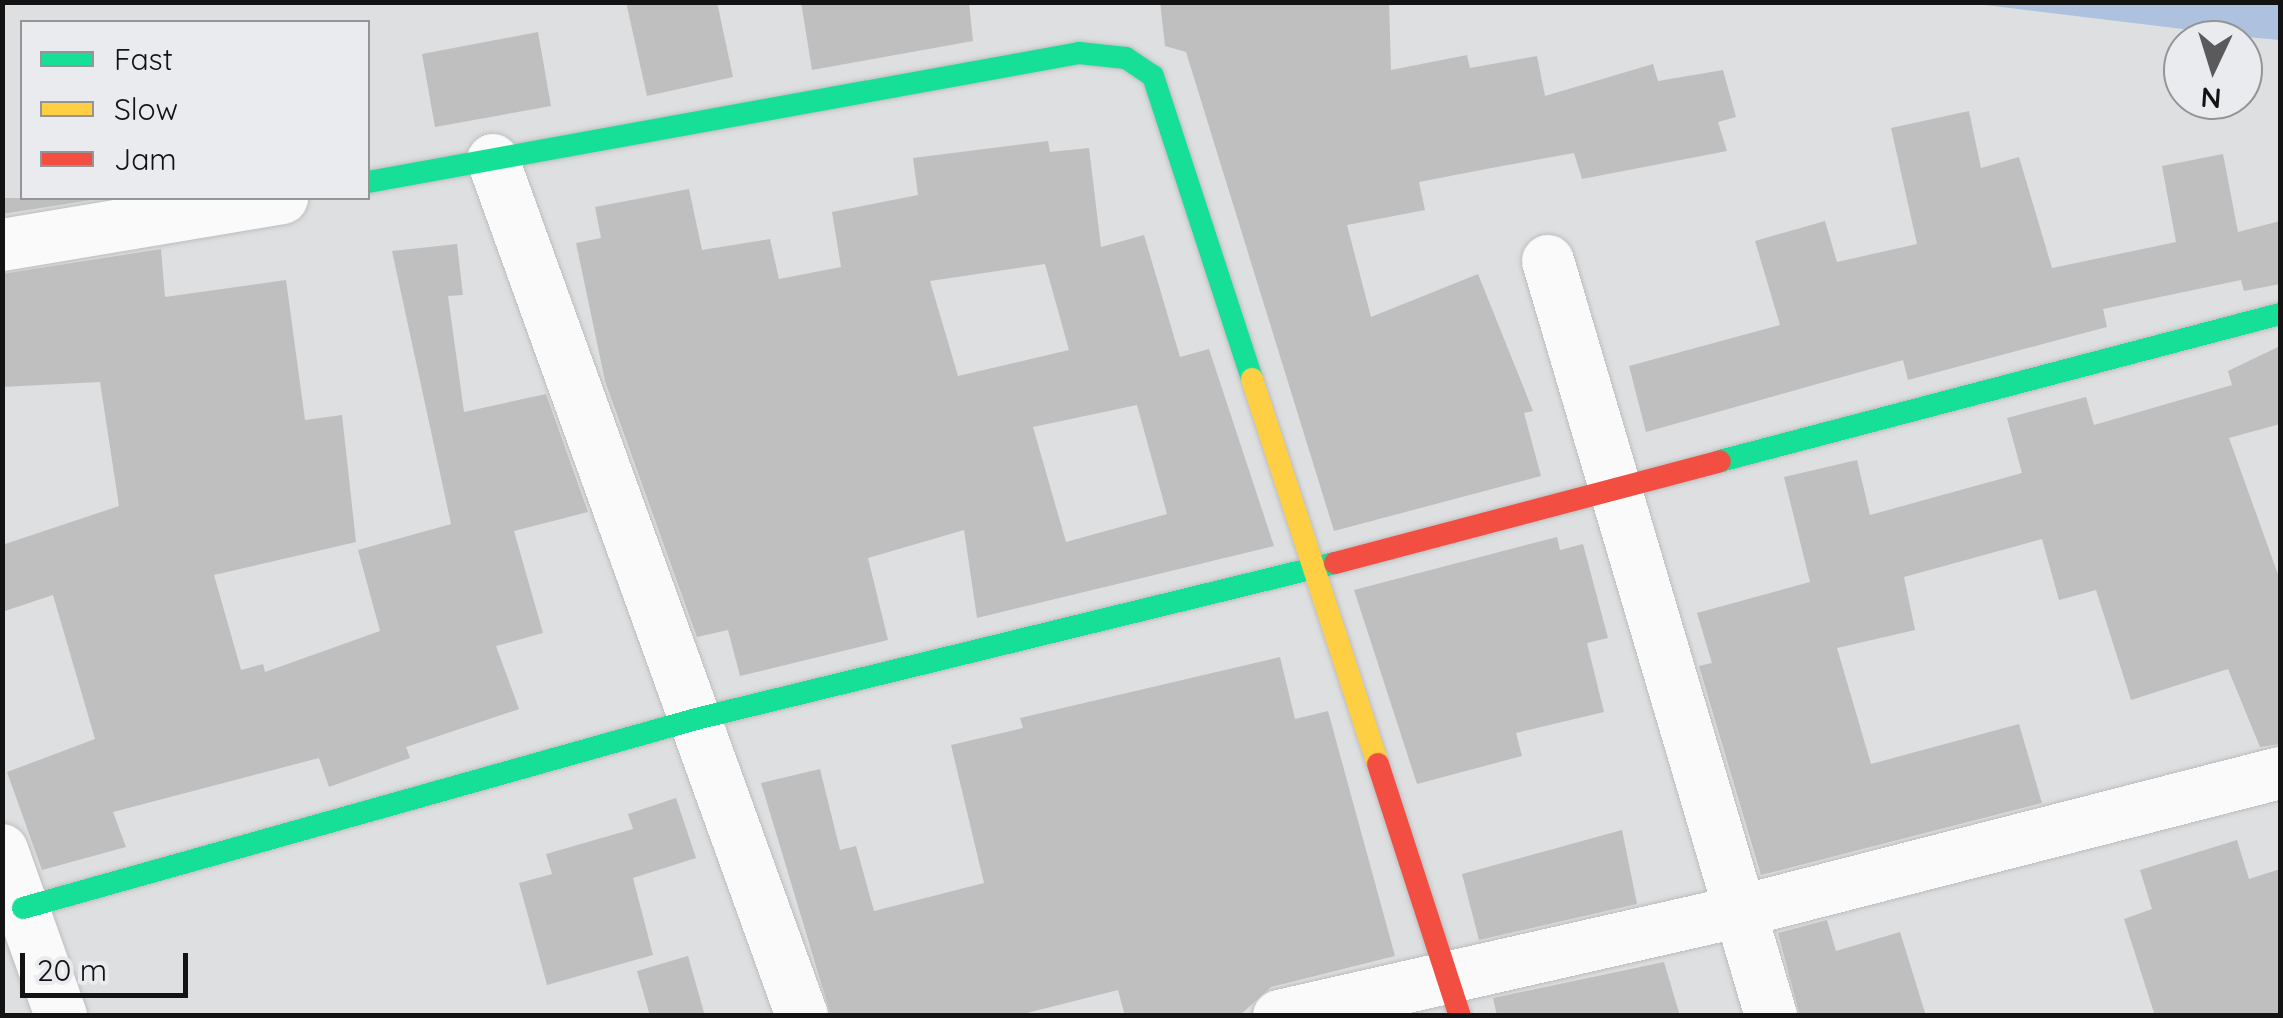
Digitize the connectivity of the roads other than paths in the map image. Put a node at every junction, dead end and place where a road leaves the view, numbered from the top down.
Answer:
1 (493, 160) junction
2 (370, 182) edge
3 (270, 200) edge
4 (2, 245) edge
5 (1548, 261) dead end
6 (2280, 314) edge
7 (1614, 488) junction
8 (1308, 570) junction
9 (700, 718) junction
10 (2280, 773) edge
11 (2, 850) edge
12 (23, 908) junction
13 (1742, 912) junction
14 (1454, 996) edge
15 (61, 1016) edge
16 (802, 1016) edge
17 (1279, 1016) edge
18 (1771, 1016) edge

1 - 2 street
1 - 8 street
1 - 9 street
3 - 4 street
5 - 7 street
6 - 7 street
7 - 8 street
7 - 13 street
8 - 9 street
8 - 14 street
9 - 12 street
9 - 16 street
10 - 13 street
11 - 12 street
12 - 15 street
13 - 14 street
13 - 18 street
14 - 17 street

